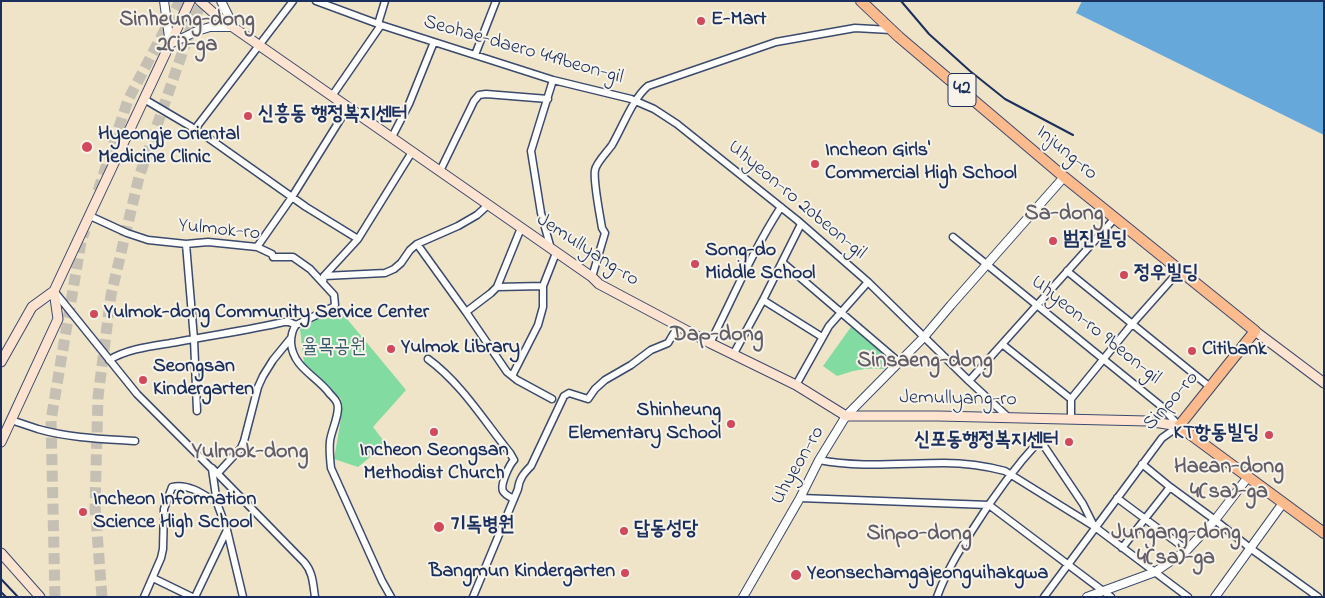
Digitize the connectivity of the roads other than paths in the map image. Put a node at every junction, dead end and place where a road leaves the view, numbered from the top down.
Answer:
1 (164, 1) edge
2 (190, 1) edge
3 (200, 1) edge
4 (221, 1) edge
5 (294, 1) edge
6 (316, 1) edge
7 (385, 1) edge
8 (496, 1) edge
9 (861, 1) edge
10 (379, 25) junction
11 (234, 28) junction
12 (892, 30) junction
13 (434, 42) junction
14 (170, 44) junction
15 (260, 45) junction
16 (475, 55) junction
17 (552, 80) junction
18 (332, 96) junction
19 (548, 99) junction
20 (144, 100) junction
21 (637, 101) junction
22 (348, 107) junction
23 (195, 129) junction
24 (392, 138) junction
25 (412, 152) junction
26 (440, 171) junction
27 (1064, 177) junction
28 (292, 197) junction
29 (488, 205) junction
30 (781, 208) junction
31 (90, 216) junction
32 (1115, 218) junction
33 (801, 224) junction
34 (521, 228) junction
35 (953, 237) dead end
36 (358, 239) junction
37 (186, 244) junction
38 (417, 244) junction
39 (257, 247) junction
40 (554, 251) junction
41 (782, 262) junction
42 (988, 265) junction
43 (1180, 270) junction
44 (1067, 271) junction
45 (592, 277) junction
46 (323, 279) junction
47 (868, 282) junction
48 (544, 286) junction
49 (497, 287) junction
50 (54, 291) junction
51 (763, 300) junction
52 (1037, 305) junction
53 (466, 312) junction
54 (841, 313) junction
55 (296, 324) junction
56 (1132, 324) junction
57 (678, 326) junction
58 (1254, 331) junction
59 (822, 337) junction
60 (924, 337) junction
61 (194, 338) junction
62 (291, 338) junction
63 (710, 343) junction
64 (1002, 344) junction
65 (734, 355) junction
66 (428, 359) dead end
67 (109, 360) junction
68 (1103, 360) junction
69 (1, 362) edge
70 (900, 363) junction
71 (512, 376) junction
72 (969, 381) junction
73 (1324, 383) edge
74 (796, 386) junction
75 (1210, 387) junction
76 (552, 399) dead end
77 (1071, 399) junction
78 (197, 411) dead end
79 (846, 416) junction
80 (1009, 418) junction
81 (1071, 419) junction
82 (11, 420) junction
83 (1179, 426) junction
84 (135, 441) dead end
85 (1, 442) edge
86 (819, 460) junction
87 (1142, 464) junction
88 (211, 466) junction
89 (218, 473) junction
90 (1010, 474) junction
91 (1248, 477) junction
92 (1170, 487) junction
93 (800, 498) junction
94 (1117, 498) junction
95 (514, 499) junction
96 (217, 503) junction
97 (1283, 503) junction
98 (988, 505) junction
99 (1145, 519) junction
100 (1215, 520) junction
101 (1095, 528) junction
102 (227, 530) junction
103 (1324, 532) edge
104 (1122, 548) junction
105 (1250, 548) junction
106 (1187, 550) junction
107 (1, 553) edge
108 (1069, 564) junction
109 (1155, 572) junction
110 (153, 578) junction
111 (1103, 590) junction
112 (40, 597) edge
113 (144, 597) edge
114 (194, 597) edge
115 (243, 597) edge
116 (315, 597) edge
117 (391, 597) edge
118 (472, 597) edge
119 (743, 597) edge
120 (937, 597) edge
121 (1044, 597) edge
122 (1087, 597) edge
123 (1111, 597) edge
124 (1188, 597) edge
125 (1216, 597) edge
126 (1318, 597) edge

1 - 14 street
2 - 14 main road
3 - 11 main road, Jemullyang-ro
4 - 11 street
5 - 15 street
6 - 10 street, Seohae-daero 449beon-gil
7 - 10 street
8 - 16 street
9 - 12 main road, Injung-ro / 42
10 - 13 street, Seohae-daero 449beon-gil
10 - 18 street
11 - 14 street
11 - 15 main road, Jemullyang-ro
12 - 21 street
12 - 27 main road, Injung-ro / 42
13 - 16 street, Seohae-daero 449beon-gil
13 - 24 street
14 - 20 main road
15 - 18 main road, Jemullyang-ro
15 - 23 street
16 - 17 street, Seohae-daero 449beon-gil
17 - 19 street
17 - 21 street, Seohae-daero 449beon-gil
18 - 22 main road, Jemullyang-ro
19 - 26 street
19 - 40 street
20 - 23 street
20 - 31 main road
21 - 30 street, Uhyeon-ro 20beon-gil
21 - 45 street
22 - 24 main road, Jemullyang-ro
22 - 28 street
23 - 28 street
24 - 25 main road, Jemullyang-ro
25 - 26 main road, Jemullyang-ro
25 - 36 street
26 - 29 main road, Jemullyang-ro
27 - 32 main road, Injung-ro / 42
27 - 42 street, Uhyeon-ro
28 - 36 street
28 - 39 street
29 - 34 main road, Jemullyang-ro
29 - 38 street
30 - 33 street, Uhyeon-ro 20beon-gil
30 - 63 street
31 - 37 street, Yulmok-ro
31 - 50 main road
32 - 43 main road, Injung-ro / 42
32 - 44 street
33 - 41 street
33 - 47 street, Uhyeon-ro 20beon-gil
34 - 40 main road, Jemullyang-ro
34 - 49 street
35 - 42 street
36 - 46 street
37 - 39 street, Yulmok-ro
37 - 61 street
38 - 46 street
38 - 53 street
39 - 46 street, Yulmok-ro
40 - 45 main road, Jemullyang-ro
40 - 48 street
41 - 51 street
41 - 54 street
42 - 52 street, Uhyeon-ro 9beon-gil
42 - 60 street, Uhyeon-ro
43 - 56 street
43 - 58 main road, Injung-ro / 42
44 - 52 street
44 - 56 street
45 - 57 main road, Jemullyang-ro
46 - 55 street, Yulmok-ro
47 - 54 street
47 - 60 street, Uhyeon-ro 20beon-gil
48 - 49 street
48 - 71 street
49 - 53 street
50 - 67 street
50 - 69 main road
50 - 82 main road
51 - 59 street
51 - 65 street
52 - 64 street
52 - 68 street, Uhyeon-ro 9beon-gil
53 - 71 street
54 - 59 street
54 - 70 street
55 - 61 street
55 - 62 street
56 - 68 street
56 - 75 street
57 - 63 main road, Jemullyang-ro
57 - 95 street
58 - 73 main road, Injung-ro
58 - 75 main road, Sinpo-ro
59 - 74 street
60 - 70 street, Uhyeon-ro
60 - 72 street
61 - 67 street
61 - 78 street
62 - 89 street
62 - 117 street
63 - 65 main road, Jemullyang-ro
64 - 72 street
64 - 77 street
65 - 74 main road, Jemullyang-ro
66 - 95 street
67 - 88 street
68 - 77 street
68 - 83 street, Uhyeon-ro 9beon-gil
70 - 79 street, Uhyeon-ro
71 - 76 street
72 - 80 street
74 - 79 main road, Jemullyang-ro
75 - 83 main road, Sinpo-ro
77 - 81 street
79 - 80 main road, Jemullyang-ro
79 - 86 street, Uhyeon-ro
80 - 81 main road, Jemullyang-ro
81 - 83 main road, Jemullyang-ro
82 - 84 street
82 - 85 main road
83 - 87 street, Sinpo-ro
83 - 91 main road, Jemullyang-ro
86 - 90 street
86 - 93 street, Uhyeon-ro
87 - 92 street
87 - 94 street, Sinpo-ro
88 - 89 street
88 - 96 street
89 - 116 street
90 - 98 street
90 - 101 street
90 - 101 street
91 - 97 main road, Jemullyang-ro
91 - 100 street
92 - 99 street
92 - 100 street
93 - 98 street
93 - 119 street, Uhyeon-ro
94 - 99 street
94 - 101 street, Sinpo-ro
95 - 118 street
96 - 102 street
96 - 110 street
97 - 103 main road, Jemullyang-ro
97 - 105 street
98 - 108 street
98 - 120 street
99 - 104 street
99 - 106 street
100 - 105 street
100 - 106 street
101 - 104 street
101 - 108 street, Sinpo-ro
102 - 114 street
102 - 115 street
104 - 109 street
105 - 125 street
105 - 126 street
106 - 109 street
107 - 112 main road
108 - 111 street
108 - 121 street, Sinpo-ro
109 - 111 street
109 - 124 street
110 - 113 street
110 - 114 street
111 - 122 street
111 - 123 street

